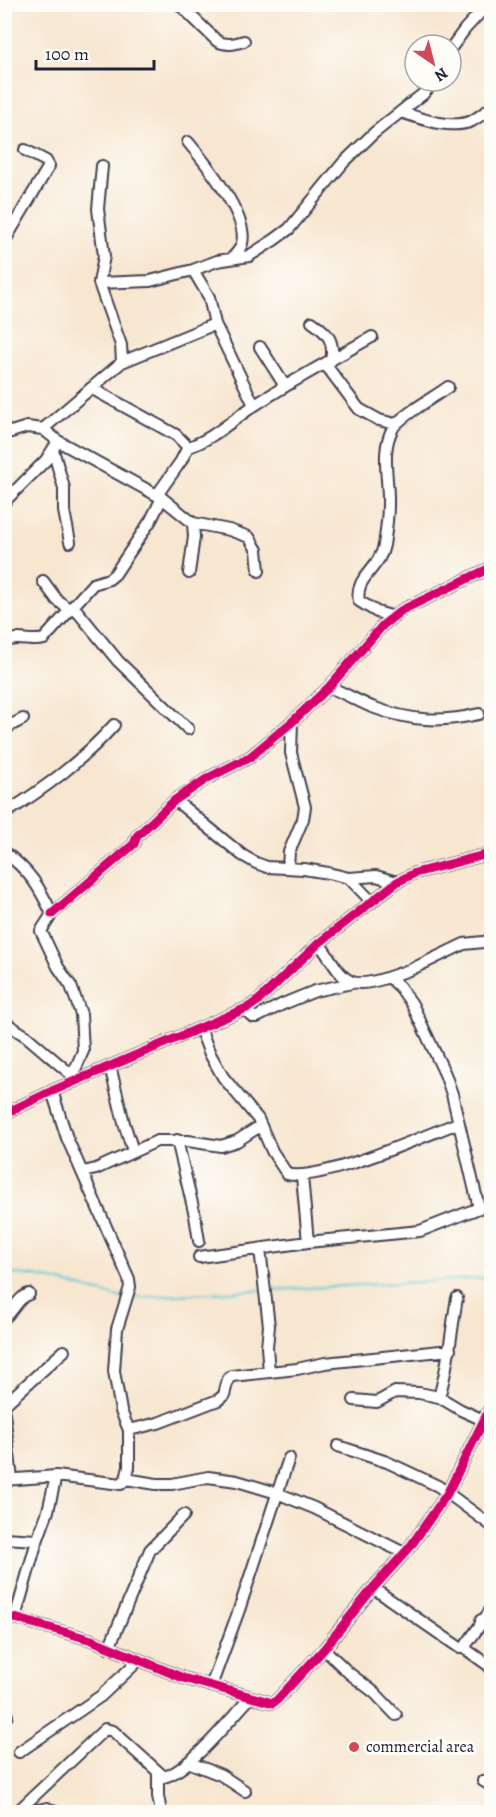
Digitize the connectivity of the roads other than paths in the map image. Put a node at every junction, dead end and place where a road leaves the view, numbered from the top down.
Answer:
1 (179, 4) edge
2 (488, 4) edge
3 (462, 33) edge
4 (244, 41) dead end
5 (424, 93) edge
6 (492, 107) edge
7 (401, 112) junction
8 (188, 142) dead end
9 (26, 150) dead end
10 (102, 166) dead end
11 (4, 242) edge
12 (232, 258) junction
13 (193, 270) junction
14 (99, 283) junction
15 (312, 322) dead end
16 (216, 324) junction
17 (372, 337) dead end
18 (261, 347) dead end
19 (122, 362) junction
20 (328, 362) junction
21 (285, 386) junction
22 (448, 387) dead end
23 (91, 388) junction
24 (254, 405) junction
25 (395, 424) junction
26 (43, 429) junction
27 (4, 430) edge
28 (56, 446) junction
29 (188, 447) junction
30 (159, 497) junction
31 (4, 502) edge
32 (193, 523) junction
33 (70, 542) dead end
34 (492, 567) edge
35 (259, 571) dead end
36 (189, 573) dead end
37 (43, 581) dead end
38 (72, 608) junction
39 (394, 617) junction
40 (4, 642) edge
41 (329, 687) junction
42 (479, 714) dead end
43 (23, 718) dead end
44 (292, 722) junction
45 (114, 725) dead end
46 (4, 729) edge
47 (188, 729) dead end
48 (175, 800) junction
49 (4, 814) edge
50 (4, 852) edge
51 (492, 853) edge
52 (288, 867) junction
53 (349, 878) junction
54 (397, 882) junction
55 (372, 903) junction
56 (52, 914) junction
57 (492, 940) edge
58 (319, 943) junction
59 (389, 977) junction
60 (352, 983) junction
61 (244, 1009) junction
62 (4, 1022) edge
63 (200, 1028) junction
64 (110, 1066) junction
65 (71, 1080) junction
66 (52, 1091) junction
67 (4, 1114) edge
68 (458, 1123) junction
69 (260, 1126) junction
70 (177, 1140) junction
71 (133, 1151) junction
72 (83, 1172) junction
73 (302, 1176) junction
74 (492, 1206) edge
75 (479, 1208) junction
76 (199, 1241) dead end
77 (308, 1242) junction
78 (260, 1249) junction
79 (199, 1257) dead end
80 (29, 1294) dead end
81 (457, 1298) dead end
82 (4, 1318) edge
83 (450, 1350) junction
84 (64, 1351) dead end
85 (269, 1372) junction
86 (439, 1396) junction
87 (354, 1400) dead end
88 (492, 1404) edge
89 (4, 1405) edge
90 (4, 1413) edge
91 (488, 1422) edge
92 (129, 1430) junction
93 (338, 1446) dead end
94 (289, 1458) dead end
95 (56, 1476) junction
96 (126, 1479) junction
97 (8, 1480) edge
98 (277, 1493) junction
99 (447, 1494) junction
100 (184, 1515) dead end
101 (492, 1526) edge
102 (4, 1538) edge
103 (37, 1540) junction
104 (404, 1553) junction
105 (373, 1588) junction
106 (492, 1608) edge
107 (10, 1619) edge
108 (481, 1620) junction
109 (492, 1630) edge
110 (109, 1648) junction
111 (464, 1648) junction
112 (324, 1649) junction
113 (138, 1661) junction
114 (492, 1670) edge
115 (211, 1686) junction
116 (250, 1698) junction
117 (396, 1715) dead end
118 (19, 1752) dead end
119 (188, 1762) junction
120 (158, 1773) junction
121 (245, 1791) dead end
122 (17, 1812) edge
123 (30, 1812) edge
124 (55, 1812) edge
125 (161, 1812) edge

1 - 4 street
2 - 3 street
5 - 7 street
6 - 7 street
7 - 12 street
8 - 12 street
9 - 11 street
10 - 14 street
12 - 13 street
13 - 14 street
13 - 16 street
14 - 19 street
15 - 20 street
16 - 19 street
16 - 24 street
17 - 20 street
18 - 21 street
19 - 23 street
20 - 21 street
20 - 25 street
21 - 24 street
22 - 25 street
23 - 26 street
23 - 29 street
24 - 29 street
25 - 39 street
26 - 27 street
26 - 28 street
28 - 30 street
28 - 31 street
28 - 33 street
29 - 30 street
30 - 32 street
30 - 38 street
32 - 35 street
32 - 36 street
34 - 39 street
37 - 38 street
38 - 40 street
38 - 47 street
39 - 41 street
41 - 42 street
41 - 44 street
43 - 46 street
44 - 48 street
44 - 52 street
45 - 49 street
48 - 52 street
48 - 56 street
50 - 56 street
51 - 54 street
52 - 53 street
53 - 54 street
53 - 55 street
54 - 55 street
55 - 58 street
56 - 65 street
57 - 59 street
58 - 60 street
58 - 61 street
59 - 60 street
59 - 68 street
60 - 61 street
61 - 63 street
62 - 65 street
63 - 64 street
63 - 69 street
64 - 65 street
64 - 71 street
65 - 66 street
66 - 67 street
66 - 72 street
68 - 73 street
68 - 75 street
69 - 70 street
69 - 73 street
70 - 71 street
70 - 76 street
71 - 72 street
72 - 92 street
73 - 77 street
74 - 75 street
75 - 77 street
77 - 78 street
78 - 79 street
78 - 85 street
80 - 82 street
81 - 83 street
83 - 85 street
83 - 86 street
84 - 89 street
85 - 92 street
86 - 87 street
86 - 91 street
88 - 91 street
90 - 97 street
91 - 99 street
92 - 96 street
93 - 99 street
94 - 98 street
95 - 96 street
95 - 97 street
95 - 103 street
96 - 98 street
98 - 104 street
98 - 115 street
99 - 101 street
99 - 104 street
100 - 110 street
102 - 103 street
103 - 107 street
104 - 105 street
105 - 111 street
105 - 112 street
106 - 108 street
107 - 110 street
108 - 109 street
108 - 111 street
110 - 113 street
111 - 114 street
112 - 116 street
112 - 117 street
113 - 115 street
113 - 118 street
115 - 116 street
116 - 119 street
119 - 120 street
119 - 121 street
120 - 122 street
120 - 125 street
123 - 124 street

